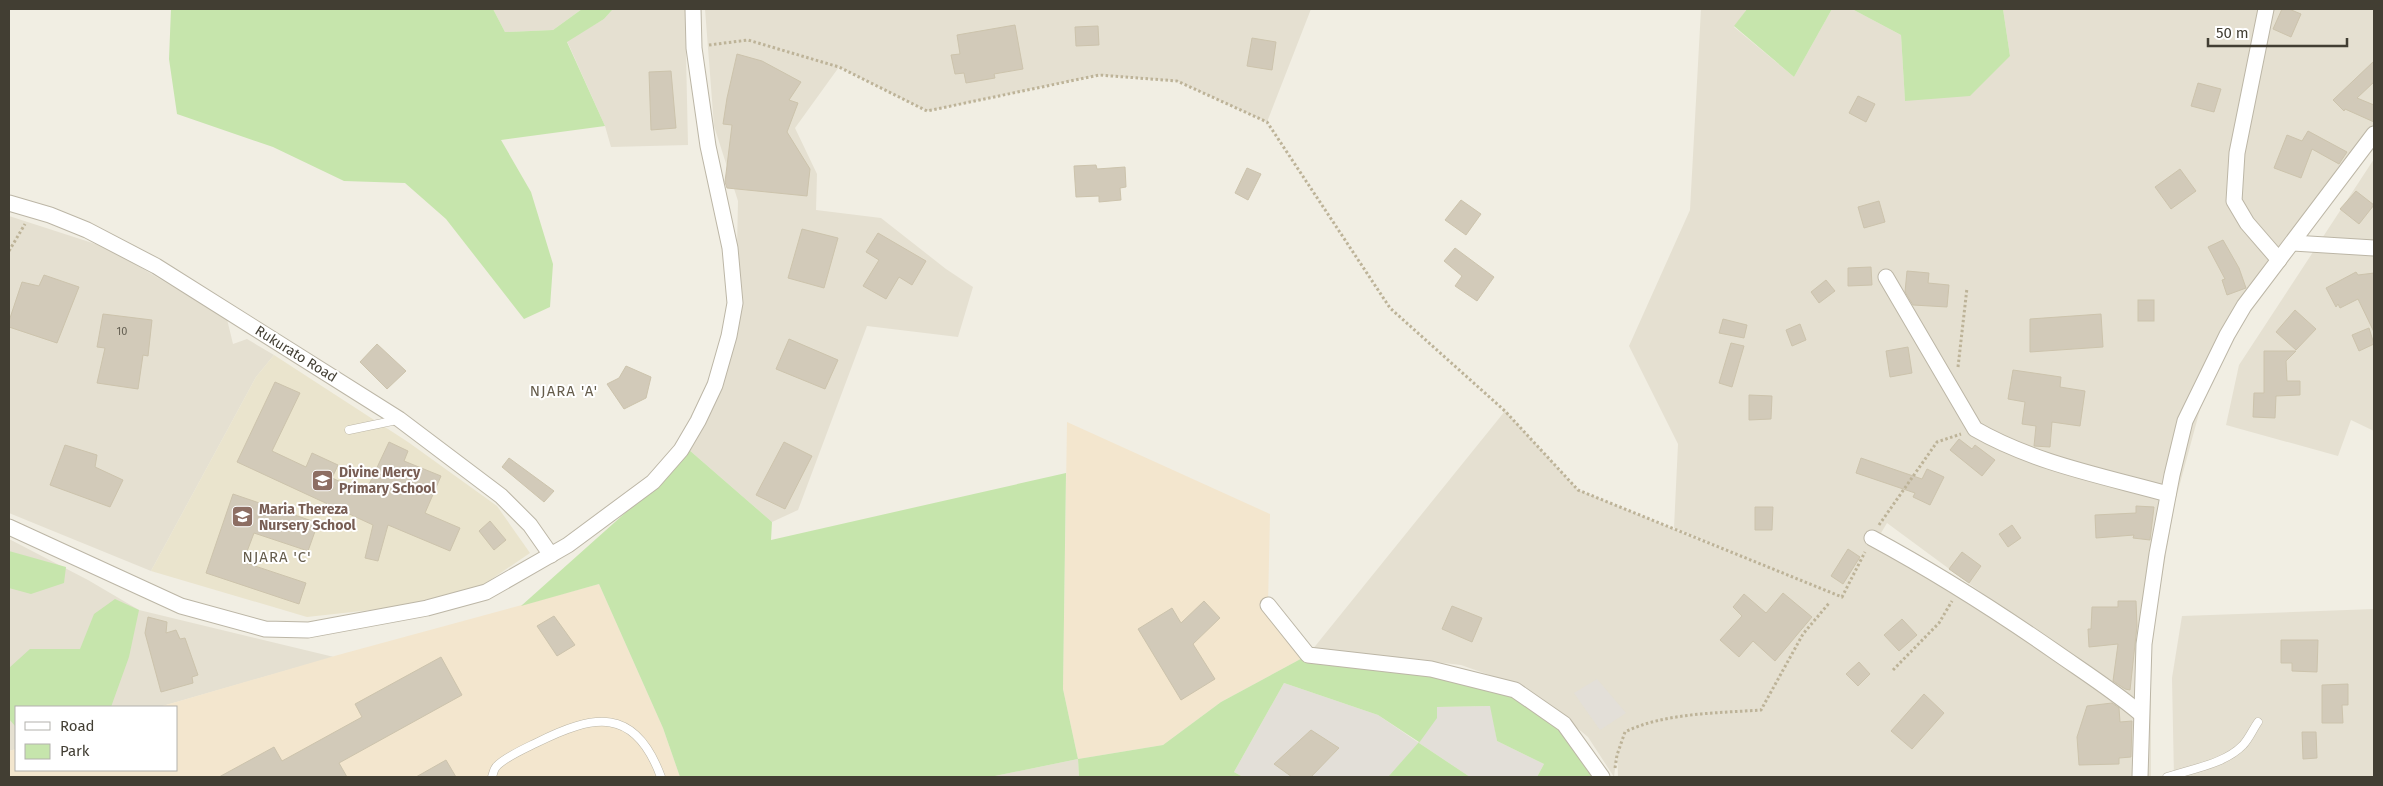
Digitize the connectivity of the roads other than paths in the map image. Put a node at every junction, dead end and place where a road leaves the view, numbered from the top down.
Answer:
1 (693, 9) edge
2 (2266, 9) edge
3 (2374, 134) edge
4 (9, 203) edge
5 (2293, 243) junction
6 (2374, 248) edge
7 (2279, 260) junction
8 (1886, 277) dead end
9 (400, 419) junction
10 (349, 430) dead end
11 (2168, 494) junction
12 (9, 527) edge
13 (1872, 538) road end
14 (551, 555) junction
15 (1268, 605) dead end
16 (2141, 714) junction
17 (2258, 722) dead end
18 (1608, 774) edge
19 (492, 777) edge
20 (661, 777) edge
21 (2140, 777) edge
22 (2167, 777) edge

1 - 14 street
2 - 7 street
3 - 5 street
4 - 9 street, Rukurato Road
5 - 6 street
5 - 7 street
7 - 11 street
8 - 11 street
9 - 10 lane
9 - 14 street, Rukurato Road
11 - 16 street
12 - 14 street
13 - 16 street
15 - 18 street
16 - 21 street
17 - 22 lane
19 - 20 lane

